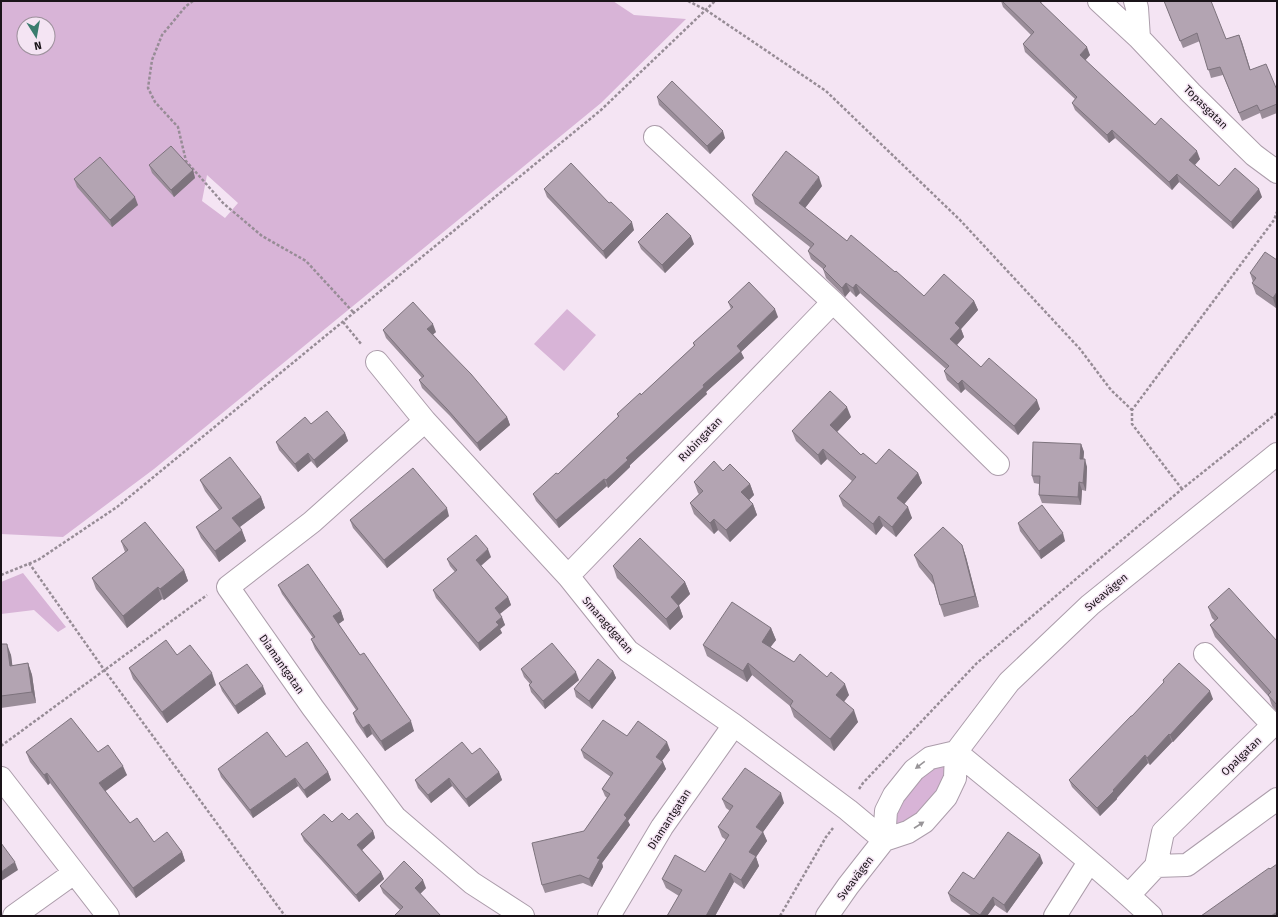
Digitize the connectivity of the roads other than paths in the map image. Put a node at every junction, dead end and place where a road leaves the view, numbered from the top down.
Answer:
1 (1099, 1) edge
2 (1135, 1) edge
3 (1139, 38) junction
4 (655, 137) dead end
5 (1277, 172) edge
6 (833, 302) junction
7 (377, 362) road end
8 (425, 421) junction
9 (1277, 454) edge
10 (998, 464) dead end
11 (568, 576) junction
12 (1205, 654) dead end
13 (734, 725) junction
14 (1275, 728) edge
15 (956, 752) junction
16 (1, 778) edge
17 (1277, 799) edge
18 (884, 840) junction
19 (1089, 862) junction
20 (1156, 866) junction
21 (74, 873) junction
22 (1128, 895) junction
23 (14, 916) edge
24 (108, 916) edge
25 (523, 916) edge
26 (609, 916) edge
27 (827, 916) edge
28 (1054, 916) edge
29 (1151, 916) edge

1 - 3 street, Topasgatan
2 - 3 street
3 - 5 street, Topasgatan
4 - 6 street
6 - 10 street
6 - 11 street, Rubingatan
7 - 8 street, Smaragdgatan
8 - 11 street, Smaragdgatan
8 - 25 street, Diamantgatan
9 - 15 street, Sveavägen
11 - 13 street, Smaragdgatan
12 - 14 street, Opalgatan
13 - 18 street, Smaragdgatan
13 - 26 street, Diamantgatan
14 - 20 street, Opalgatan
18 -> 15 street
15 -> 18 street
15 - 19 street
16 - 21 street
17 - 20 street
18 - 27 street, Sveavägen
19 - 22 street
19 - 28 street
20 - 22 street
21 - 23 street
21 - 24 street
22 - 29 street

